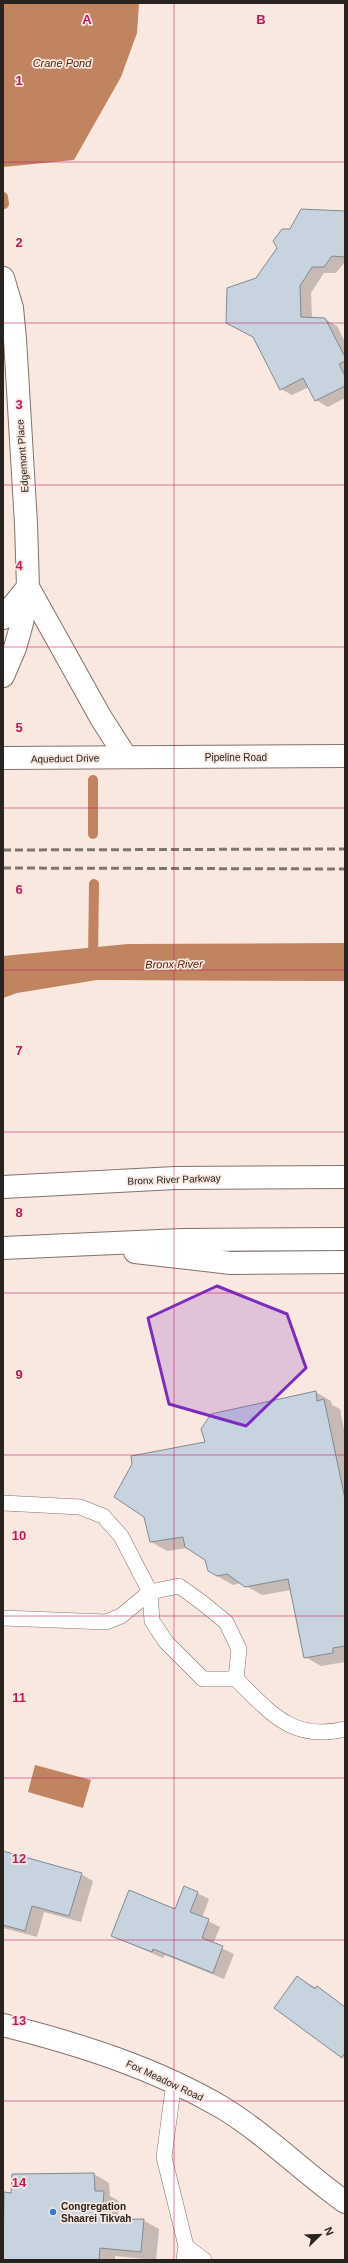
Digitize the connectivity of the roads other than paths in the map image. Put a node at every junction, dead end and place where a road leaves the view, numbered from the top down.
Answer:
1 (3, 278) edge
2 (28, 587) junction
3 (3, 618) edge
4 (3, 676) edge
5 (345, 756) edge
6 (126, 757) junction
7 (3, 758) edge
8 (345, 1177) edge
9 (3, 1187) edge
10 (345, 1238) edge
11 (60, 1244) junction
12 (3, 1248) edge
13 (345, 1262) edge
14 (3, 1503) edge
15 (150, 1592) junction
16 (3, 1618) edge
17 (236, 1679) junction
18 (345, 1729) edge
19 (3, 2025) edge
20 (174, 2082) junction
21 (345, 2202) edge
22 (185, 2253) edge
23 (204, 2260) edge

1 - 2 main road, Edgemont Place
2 - 3 main road
2 - 4 main road, Edgemont Place
2 - 6 main road, Edgemont Place
5 - 6 main road, Pipeline Road
6 - 7 main road, Aqueduct Drive
8 - 9 main road, Bronx River Parkway
10 - 11 main road
11 - 12 main road
11 - 13 main road
14 - 15 lane
15 - 16 lane
15 - 17 lane
15 - 17 lane
17 - 18 lane
19 - 20 main road, Fox Meadow Road
20 - 21 main road, Fox Meadow Road
20 - 22 lane
22 - 23 lane

